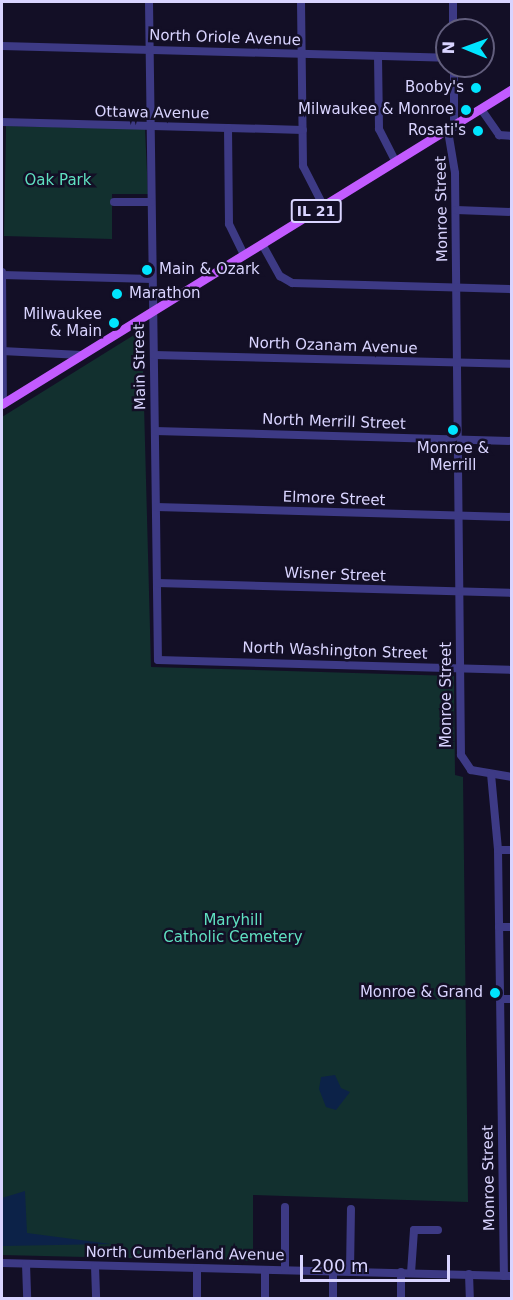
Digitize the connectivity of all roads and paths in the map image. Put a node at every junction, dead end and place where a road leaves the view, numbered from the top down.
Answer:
1 (149, 2) edge
2 (301, 2) edge
3 (453, 2) edge
4 (453, 18) edge
5 (2, 46) edge
6 (150, 50) junction
7 (302, 54) junction
8 (378, 56) junction
9 (435, 58) edge
10 (453, 78) edge
11 (512, 89) edge
12 (481, 109) junction
13 (2, 122) edge
14 (151, 126) junction
15 (228, 128) junction
16 (451, 129) junction
17 (303, 130) junction
18 (512, 136) edge
19 (396, 162) junction
20 (114, 202) dead end
21 (152, 202) junction
22 (324, 207) junction
23 (456, 210) junction
24 (512, 212) edge
25 (262, 244) junction
26 (244, 255) junction
27 (2, 270) edge
28 (2, 275) edge
29 (152, 279) junction
30 (456, 287) junction
31 (512, 289) edge
32 (153, 312) junction
33 (2, 351) edge
34 (81, 355) junction
35 (154, 355) junction
36 (457, 363) junction
37 (512, 364) edge
38 (2, 404) edge
39 (155, 431) junction
40 (458, 439) junction
41 (512, 441) edge
42 (156, 507) junction
43 (459, 516) junction
44 (512, 517) edge
45 (157, 583) junction
46 (460, 592) junction
47 (512, 593) edge
48 (158, 660) joint
49 (460, 669) junction
50 (512, 670) edge
51 (491, 774) junction
52 (512, 777) edge
53 (498, 850) junction
54 (512, 850) edge
55 (499, 927) junction
56 (512, 927) edge
57 (500, 999) junction
58 (512, 999) edge
59 (501, 1067) junction
60 (512, 1067) edge
61 (502, 1136) junction
62 (512, 1136) edge
63 (507, 1205) edge
64 (285, 1207) dead end
65 (351, 1209) dead end
66 (438, 1230) dead end
67 (2, 1263) edge
68 (26, 1264) junction
69 (95, 1266) junction
70 (197, 1268) junction
71 (265, 1270) junction
72 (285, 1270) junction
73 (333, 1271) junction
74 (350, 1271) junction
75 (401, 1272) junction
76 (411, 1273) junction
77 (469, 1274) junction
78 (508, 1276) edge
79 (27, 1299) edge
80 (96, 1299) edge
81 (197, 1299) edge
82 (266, 1299) edge
83 (333, 1299) edge
84 (401, 1299) edge
85 (470, 1299) edge

1 - 6 street, Main Street
2 - 7 street
3 - 4 street
5 - 6 street, North Oriole Avenue
6 - 7 street, North Oriole Avenue
6 - 14 street, Main Street
7 - 8 street, North Oriole Avenue
7 - 17 street
8 - 9 street, North Oriole Avenue
8 - 19 street
10 - 16 street, Monroe Street
11 - 12 main road, IL 21
12 - 16 main road, IL 21
12 - 18 street
13 - 14 street, Ottawa Avenue
14 - 15 street, Ottawa Avenue
14 - 21 street, Main Street
15 - 17 street, Ottawa Avenue
15 - 26 street
16 - 19 main road, IL 21
16 - 23 street, Monroe Street
17 - 22 street
19 - 22 main road, IL 21
20 - 21 street
21 - 29 street, Main Street
22 - 25 main road, IL 21
23 - 24 street
23 - 30 street, Monroe Street
25 - 26 main road, IL 21
25 - 30 street
26 - 32 main road, IL 21
27 - 28 street
28 - 29 street
28 - 33 street
29 - 32 street, Main Street
30 - 31 street
30 - 36 street, Monroe Street
32 - 34 main road, IL 21
32 - 35 street, Main Street
33 - 34 street
33 - 38 street
34 - 38 main road, IL 21
35 - 36 street, North Ozanam Avenue
35 - 39 street, Main Street
36 - 37 street, North Ozanam Avenue
36 - 40 street, Monroe Street
39 - 40 street, North Merrill Street
39 - 42 street, Main Street
40 - 41 street, North Merrill Street
40 - 43 street, Monroe Street
42 - 43 street, Elmore Street
42 - 45 street, Main Street
43 - 44 street, Elmore Street
43 - 46 street, Monroe Street
45 - 46 street, Wisner Street
45 - 48 street, Main Street
46 - 47 street, Wisner Street
46 - 49 street, Monroe Street
48 - 49 street, North Washington Street
49 - 50 street, North Washington Street
49 - 51 street, Monroe Street
51 - 52 street
51 - 53 street, Monroe Street
53 - 54 street
53 - 55 street, Monroe Street
55 - 56 street
55 - 57 street, Monroe Street
57 - 58 street
57 - 59 street, Monroe Street
59 - 60 street
59 - 61 street, Monroe Street
61 - 62 street
61 - 63 street, Monroe Street
63 - 78 street, Monroe Street
64 - 72 street
65 - 74 street
66 - 76 street
67 - 68 street, North Cumberland Avenue
68 - 69 street, North Cumberland Avenue
68 - 79 street
69 - 70 street, North Cumberland Avenue
69 - 80 street
70 - 71 street, North Cumberland Avenue
70 - 81 street
71 - 72 street, North Cumberland Avenue
71 - 82 street
72 - 73 street, North Cumberland Avenue
73 - 74 street, North Cumberland Avenue
73 - 83 street
74 - 75 street, North Cumberland Avenue
75 - 76 street, North Cumberland Avenue
75 - 84 street
76 - 77 street, North Cumberland Avenue
77 - 78 street, North Cumberland Avenue
77 - 85 street

